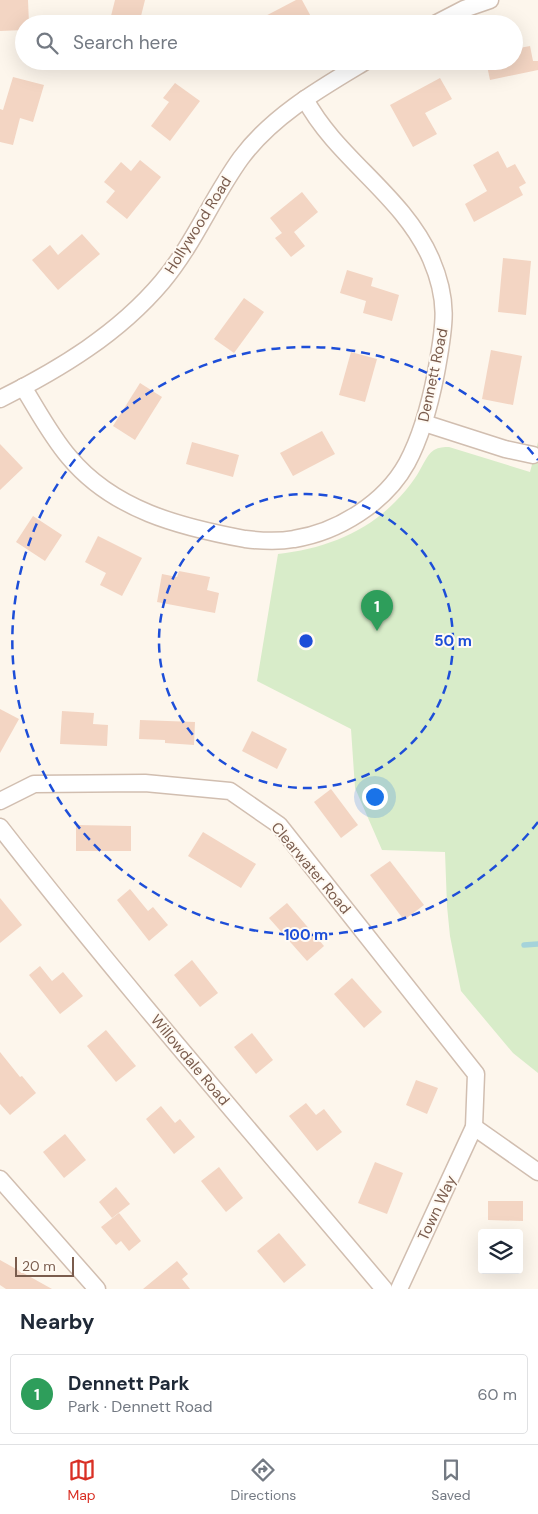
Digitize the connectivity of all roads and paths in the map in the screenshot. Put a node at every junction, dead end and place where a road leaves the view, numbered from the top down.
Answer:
1 (490, 0) edge
2 (452, 15) edge
3 (352, 70) edge
4 (305, 99) junction
5 (23, 388) junction
6 (0, 399) edge
7 (424, 423) junction
8 (533, 455) dead end
9 (0, 801) edge
10 (0, 827) edge
11 (474, 1127) junction
12 (538, 1172) edge
13 (3, 1187) edge
14 (97, 1289) edge
15 (384, 1289) edge
16 (399, 1289) edge

1 - 2 street
3 - 4 street, Hollywood Road
4 - 5 street, Hollywood Road
4 - 7 street, Dennett Road
5 - 6 street, Hollywood Road
5 - 7 street, Dennett Road
7 - 8 street
9 - 11 street, Clearwater Road
10 - 15 street, Willowdale Road
11 - 12 street
11 - 16 street, Town Way
13 - 14 street

